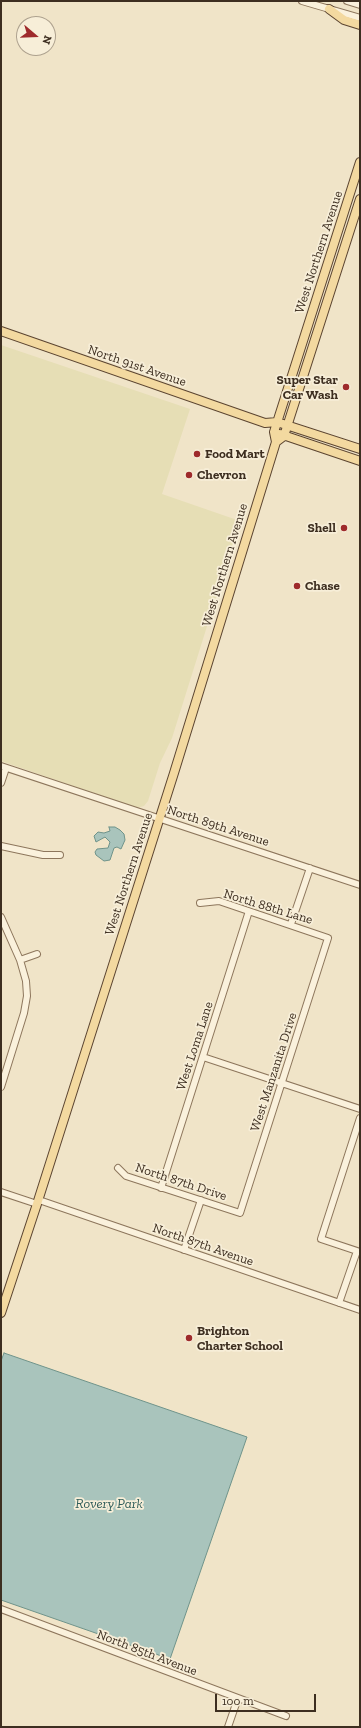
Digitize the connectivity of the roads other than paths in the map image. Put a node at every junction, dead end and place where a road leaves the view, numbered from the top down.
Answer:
1 (302, 1) edge
2 (347, 1) edge
3 (360, 5) edge
4 (329, 9) junction
5 (360, 18) edge
6 (360, 25) edge
7 (360, 162) edge
8 (360, 200) edge
9 (339, 229) junction
10 (350, 232) junction
11 (1, 331) edge
12 (277, 422) junction
13 (265, 423) junction
14 (287, 425) junction
15 (274, 432) junction
16 (284, 436) junction
17 (276, 442) junction
18 (360, 449) edge
19 (360, 461) edge
20 (4, 767) edge
21 (1, 783) edge
22 (159, 818) junction
23 (1, 846) edge
24 (60, 855) dead end
25 (310, 868) junction
26 (360, 885) edge
27 (200, 903) dead end
28 (249, 910) junction
29 (1, 917) edge
30 (291, 924) junction
31 (328, 938) joint
32 (37, 954) dead end
33 (20, 960) junction
34 (203, 1057) junction
35 (282, 1083) junction
36 (1, 1087) edge
37 (360, 1109) edge
38 (360, 1118) edge
39 (118, 1168) dead end
40 (161, 1188) junction
41 (1, 1192) edge
42 (201, 1200) junction
43 (38, 1202) junction
44 (240, 1213) joint
45 (184, 1250) junction
46 (359, 1251) edge
47 (339, 1303) junction
48 (360, 1310) edge
49 (1, 1313) edge
50 (1, 1609) edge
51 (238, 1698) junction
52 (286, 1716) dead end
53 (228, 1727) edge

1 - 4 street
2 - 3 street
4 - 5 street
4 - 6 main road
7 - 9 main road, West Northern Avenue
8 - 10 main road, West Northern Avenue
9 - 10 main road
9 - 12 main road, West Northern Avenue
10 - 14 main road, West Northern Avenue
11 - 13 main road, North 91st Avenue
12 - 13 main road, North 91st Avenue
12 - 14 main road, North 91st Avenue
12 - 15 main road, West Northern Avenue
13 - 15 main road, North 91st Avenue
14 - 16 main road, West Northern Avenue
14 - 18 main road, North 91st Avenue
15 - 16 main road, North 91st Avenue
15 - 17 main road, West Northern Avenue
16 - 17 main road
16 - 19 main road, North 91st Avenue
17 - 22 main road, West Northern Avenue
20 - 21 street
20 - 22 street, North 89th Avenue
22 - 25 street, North 89th Avenue
22 - 43 main road, West Northern Avenue
23 - 24 street
25 - 26 street, North 89th Avenue
25 - 30 street
27 - 28 street, North 88th Lane
28 - 30 street, North 88th Lane
28 - 34 street, West Loma Lane
29 - 33 street
30 - 31 street, North 88th Lane
31 - 35 street, West Manzanita Drive
32 - 33 street
33 - 36 street
34 - 35 street
34 - 40 street, West Loma Lane
35 - 37 street
35 - 44 street, West Manzanita Drive
38 - 46 street
39 - 40 street, North 87th Drive
40 - 42 street, North 87th Drive
41 - 43 street, North 87th Avenue
42 - 44 street, North 87th Drive
42 - 45 street
43 - 45 street, North 87th Avenue
43 - 49 main road, West Northern Avenue
45 - 47 street, North 87th Avenue
46 - 47 street
47 - 48 street, North 87th Avenue
50 - 51 street, North 85th Avenue
51 - 52 street, North 85th Avenue
51 - 53 street

